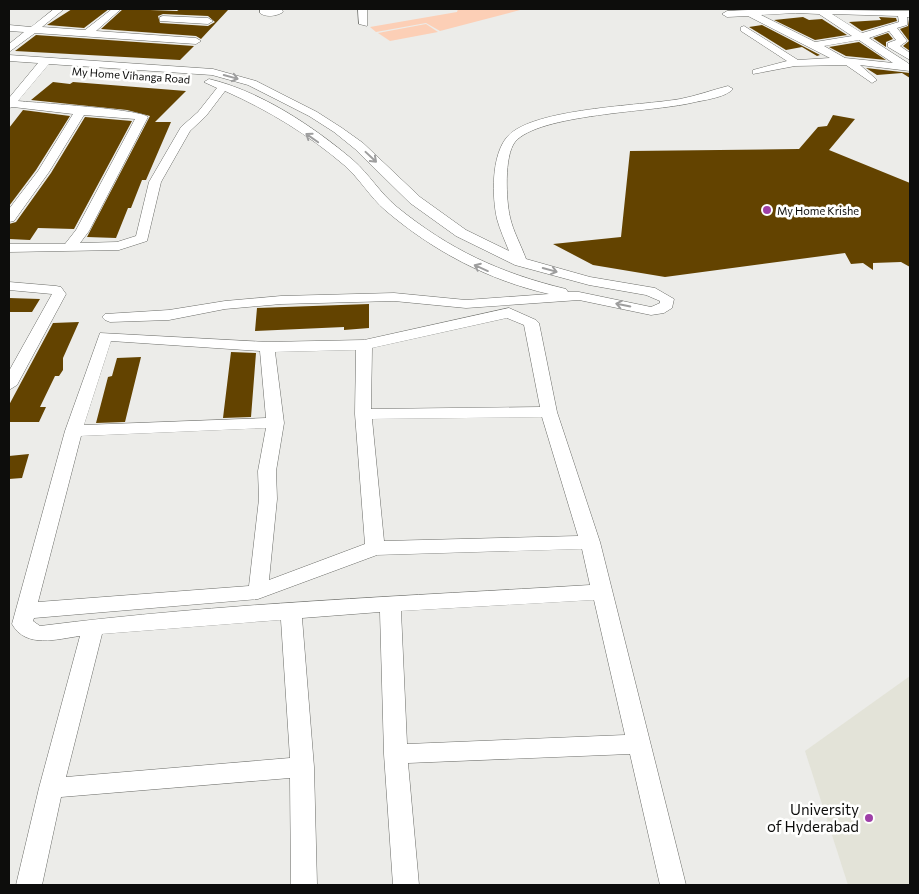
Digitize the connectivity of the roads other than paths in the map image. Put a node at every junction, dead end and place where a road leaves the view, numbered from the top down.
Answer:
1 (59, 9) edge
2 (118, 9) edge
3 (176, 9) edge
4 (265, 9) edge
5 (278, 9) edge
6 (362, 9) edge
7 (796, 10) junction
8 (820, 11) junction
9 (751, 13) junction
10 (909, 13) edge
11 (727, 14) dead end
12 (163, 19) junction
13 (813, 20) dead end
14 (208, 21) dead end
15 (364, 24) dead end
16 (9, 28) edge
17 (892, 28) junction
18 (744, 29) dead end
19 (31, 30) junction
20 (830, 30) dead end
21 (86, 34) junction
22 (861, 37) junction
23 (142, 38) junction
24 (846, 40) junction
25 (196, 41) dead end
26 (814, 44) junction
27 (9, 49) edge
28 (9, 58) edge
29 (48, 60) junction
30 (845, 61) junction
31 (798, 64) junction
32 (909, 65) edge
33 (9, 67) edge
34 (38, 69) junction
35 (757, 72) dead end
36 (872, 80) dead end
37 (224, 86) junction
38 (728, 89) dead end
39 (10, 104) edge
40 (80, 111) junction
41 (9, 218) edge
42 (9, 248) edge
43 (70, 248) junction
44 (520, 262) junction
45 (9, 286) edge
46 (540, 288) junction
47 (579, 296) junction
48 (110, 317) junction
49 (105, 336) junction
50 (364, 345) junction
51 (267, 347) junction
52 (9, 385) edge
53 (549, 412) junction
54 (363, 414) junction
55 (275, 423) junction
56 (74, 431) junction
57 (590, 542) junction
58 (374, 548) junction
59 (258, 592) junction
60 (600, 592) junction
61 (390, 604) junction
62 (24, 611) junction
63 (291, 612) junction
64 (93, 627) junction
65 (637, 744) junction
66 (396, 754) junction
67 (302, 767) junction
68 (51, 788) junction
69 (29, 885) edge
70 (304, 885) edge
71 (406, 885) edge
72 (673, 885) edge

1 - 19 street
2 - 21 street
3 - 12 street
4 - 5 street
6 - 15 street
7 - 8 street
7 - 9 street
7 - 13 street
8 - 10 street
8 - 22 street
9 - 11 street
9 - 26 street
10 - 17 street
12 - 14 street
12 - 23 street
16 - 19 street
17 - 22 street
17 - 32 street
18 - 31 street
19 - 21 street
19 - 27 street
20 - 24 street
21 - 23 street
22 - 24 street
22 - 32 street
23 - 25 street
24 - 26 street
26 - 30 street
28 - 29 street
29 - 34 street
29 -> 44 street
30 - 31 street
30 - 32 street
30 - 36 street
31 - 35 street
33 - 34 street, My Home Vihanga Road
34 - 37 street, My Home Vihanga Road
34 - 39 street
37 - 43 street
46 -> 37 street, My Home Vihanga Road
38 - 44 street
39 - 40 street
40 - 41 street
40 - 43 street
42 - 43 street
44 -> 47 street, My Home Vihanga Road
45 - 52 street
46 - 47 street, My Home Vihanga Road
46 - 48 street
47 - 48 street
48 - 49 street
49 - 51 street
49 - 56 street
50 - 51 street
50 - 53 street
50 - 54 street
51 - 55 street
53 - 54 street
53 - 57 street
54 - 58 street
55 - 56 street
55 - 59 street
56 - 62 street
57 - 58 street
57 - 60 street
58 - 59 street
59 - 62 street
60 - 61 street
60 - 65 street
61 - 63 street
61 - 66 street
62 - 64 street
63 - 64 street
63 - 67 street
64 - 68 street
65 - 66 street
65 - 72 street
66 - 71 street
67 - 68 street
67 - 70 street
68 - 69 street

